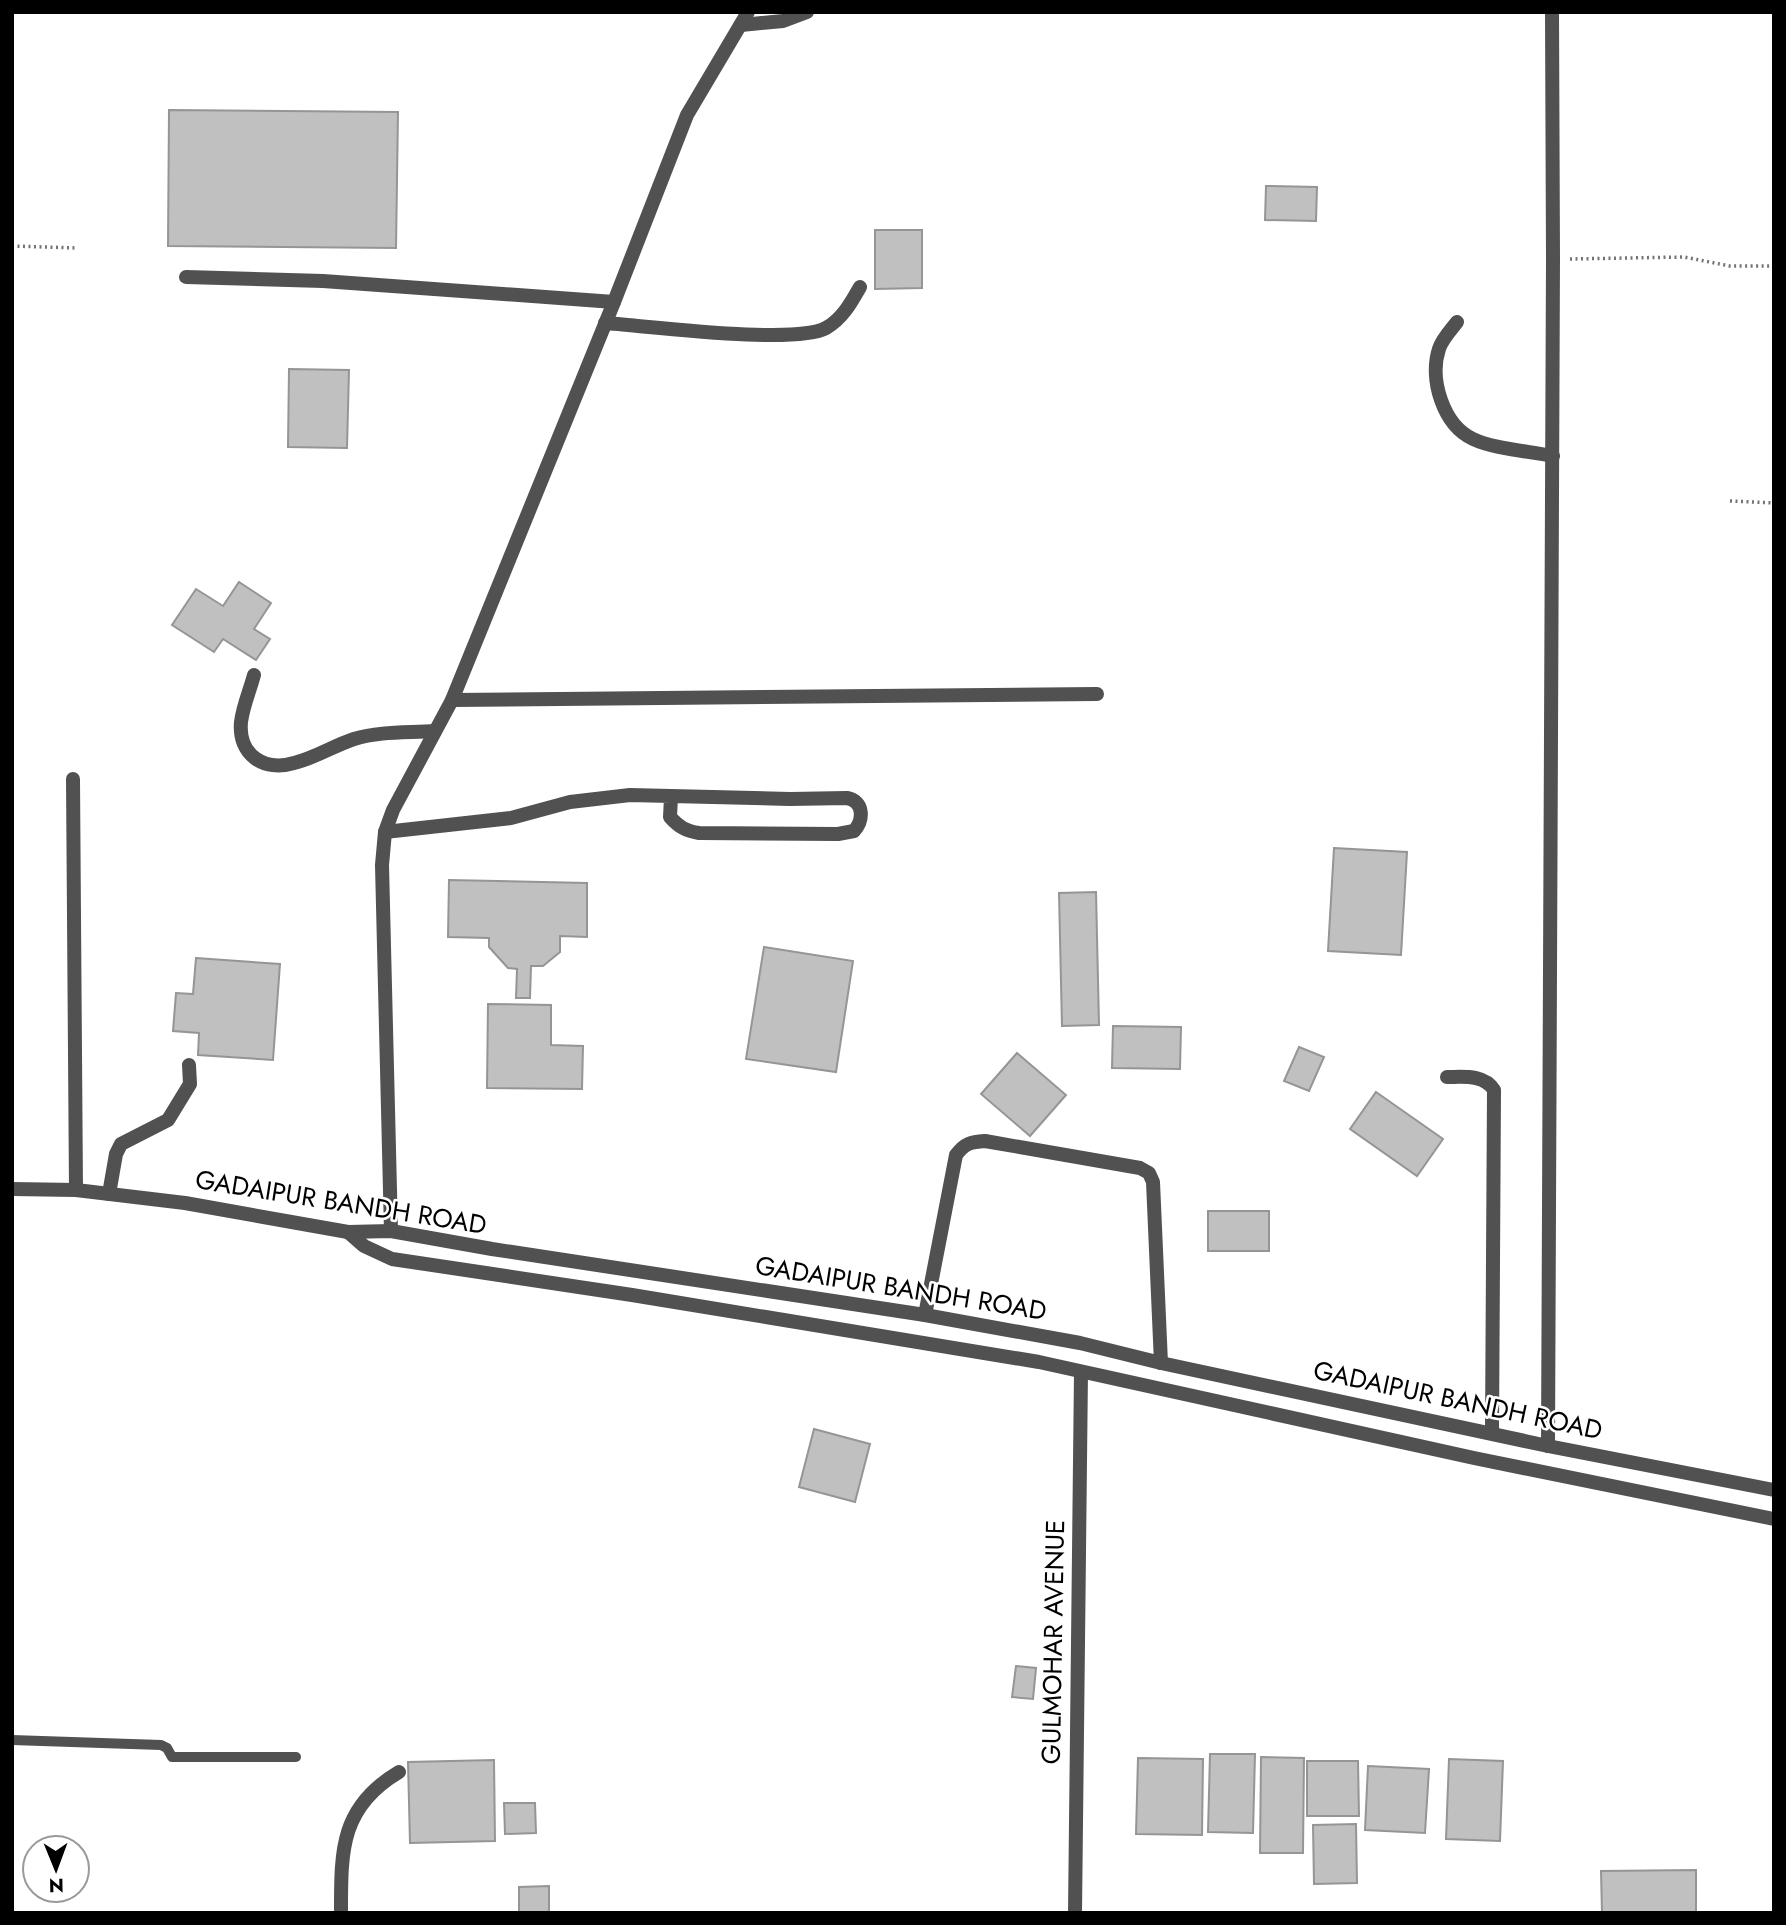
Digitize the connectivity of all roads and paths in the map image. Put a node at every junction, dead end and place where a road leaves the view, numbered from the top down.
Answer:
1 (807, 12) edge
2 (1552, 12) edge
3 (745, 19) edge
4 (12, 246) edge
5 (78, 248) dead end
6 (1553, 259) junction
7 (1774, 266) edge
8 (186, 277) dead end
9 (860, 288) dead end
10 (614, 302) junction
11 (1457, 322) dead end
12 (606, 323) junction
13 (1553, 456) junction
14 (1730, 501) dead end
15 (1774, 503) edge
16 (254, 675) dead end
17 (1097, 694) dead end
18 (452, 700) junction
19 (435, 732) junction
20 (73, 779) dead end
21 (671, 797) junction
22 (385, 832) junction
23 (189, 1065) dead end
24 (1447, 1077) dead end
25 (12, 1189) edge
26 (76, 1190) junction
27 (109, 1194) junction
28 (390, 1231) junction
29 (348, 1232) junction
30 (925, 1315) junction
31 (1161, 1363) junction
32 (1081, 1372) junction
33 (1492, 1432) junction
34 (1548, 1446) junction
35 (1774, 1490) edge
36 (1774, 1519) edge
37 (12, 1740) edge
38 (296, 1757) dead end
39 (399, 1772) dead end
40 (341, 1913) edge
41 (1074, 1913) edge

1 - 3 street
2 - 6 street
3 - 10 street
4 - 5 path
6 - 7 path
6 - 13 street
8 - 10 street
9 - 12 street
10 - 12 street
11 - 13 street
12 - 18 street
13 - 34 street
14 - 15 path
16 - 19 street
17 - 18 street
18 - 19 street
19 - 22 street
20 - 26 street
21 - 21 street
21 - 22 street
22 - 28 street
23 - 27 street
24 - 33 street
25 - 26 street, GADAIPUR BANDH ROAD
26 - 27 street, GADAIPUR BANDH ROAD
27 - 29 street, GADAIPUR BANDH ROAD
28 - 29 street, GADAIPUR BANDH ROAD
28 - 30 street, GADAIPUR BANDH ROAD
29 - 32 street
30 - 31 street, GADAIPUR BANDH ROAD
30 - 31 street
31 - 33 street, GADAIPUR BANDH ROAD
32 - 36 street
32 - 41 street, GULMOHAR AVENUE
33 - 34 street, GADAIPUR BANDH ROAD
34 - 35 street, GADAIPUR BANDH ROAD
37 - 38 lane
39 - 40 street

